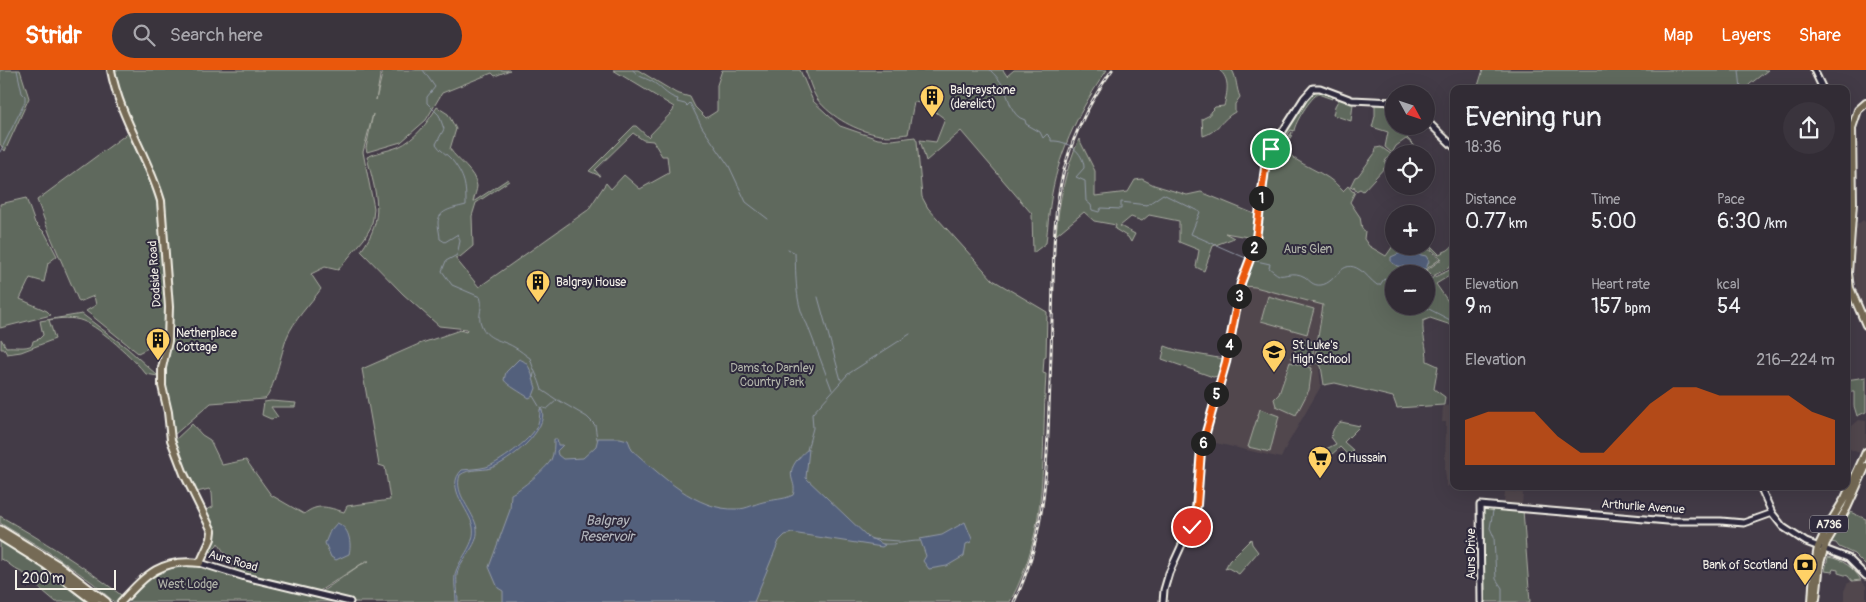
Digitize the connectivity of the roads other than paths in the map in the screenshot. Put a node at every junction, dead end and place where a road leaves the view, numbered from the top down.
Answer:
1 (111, 70) edge
2 (1814, 70) edge
3 (1821, 85) edge
4 (1385, 102) edge
5 (1866, 103) edge
6 (1850, 125) edge
7 (1852, 128) junction
8 (1435, 129) edge
9 (1450, 143) edge
10 (1850, 250) edge
11 (1850, 286) edge
12 (1866, 325) edge
13 (1866, 452) edge
14 (1866, 466) edge
15 (1850, 487) edge
16 (1762, 490) edge
17 (1849, 490) edge
18 (1480, 505) joint
19 (1772, 512) junction
20 (0, 530) edge
21 (0, 536) edge
22 (1821, 548) junction
23 (200, 564) junction
24 (1866, 576) edge
25 (122, 601) edge
26 (95, 602) edge
27 (106, 602) edge
28 (350, 602) edge
29 (1163, 602) edge
30 (1481, 602) edge
31 (1812, 602) edge
32 (1816, 602) edge

1 - 23 main road, Dodside Road
2 - 3 street
4 - 29 street
5 - 7 main road
6 - 7 street
7 - 10 main road
8 - 9 street
11 - 12 main road
13 - 15 main road, A736
14 - 22 main road, A736
16 - 19 street
17 - 22 main road, A736
18 - 19 street, Arthurlie Avenue
18 - 30 street, Aurs Drive
19 - 22 street
20 - 27 highway
21 - 26 highway
22 - 24 street
22 - 31 main road, A736
22 - 32 main road, A736
23 - 25 main road, Aurs Road
23 - 28 street, Aurs Road

